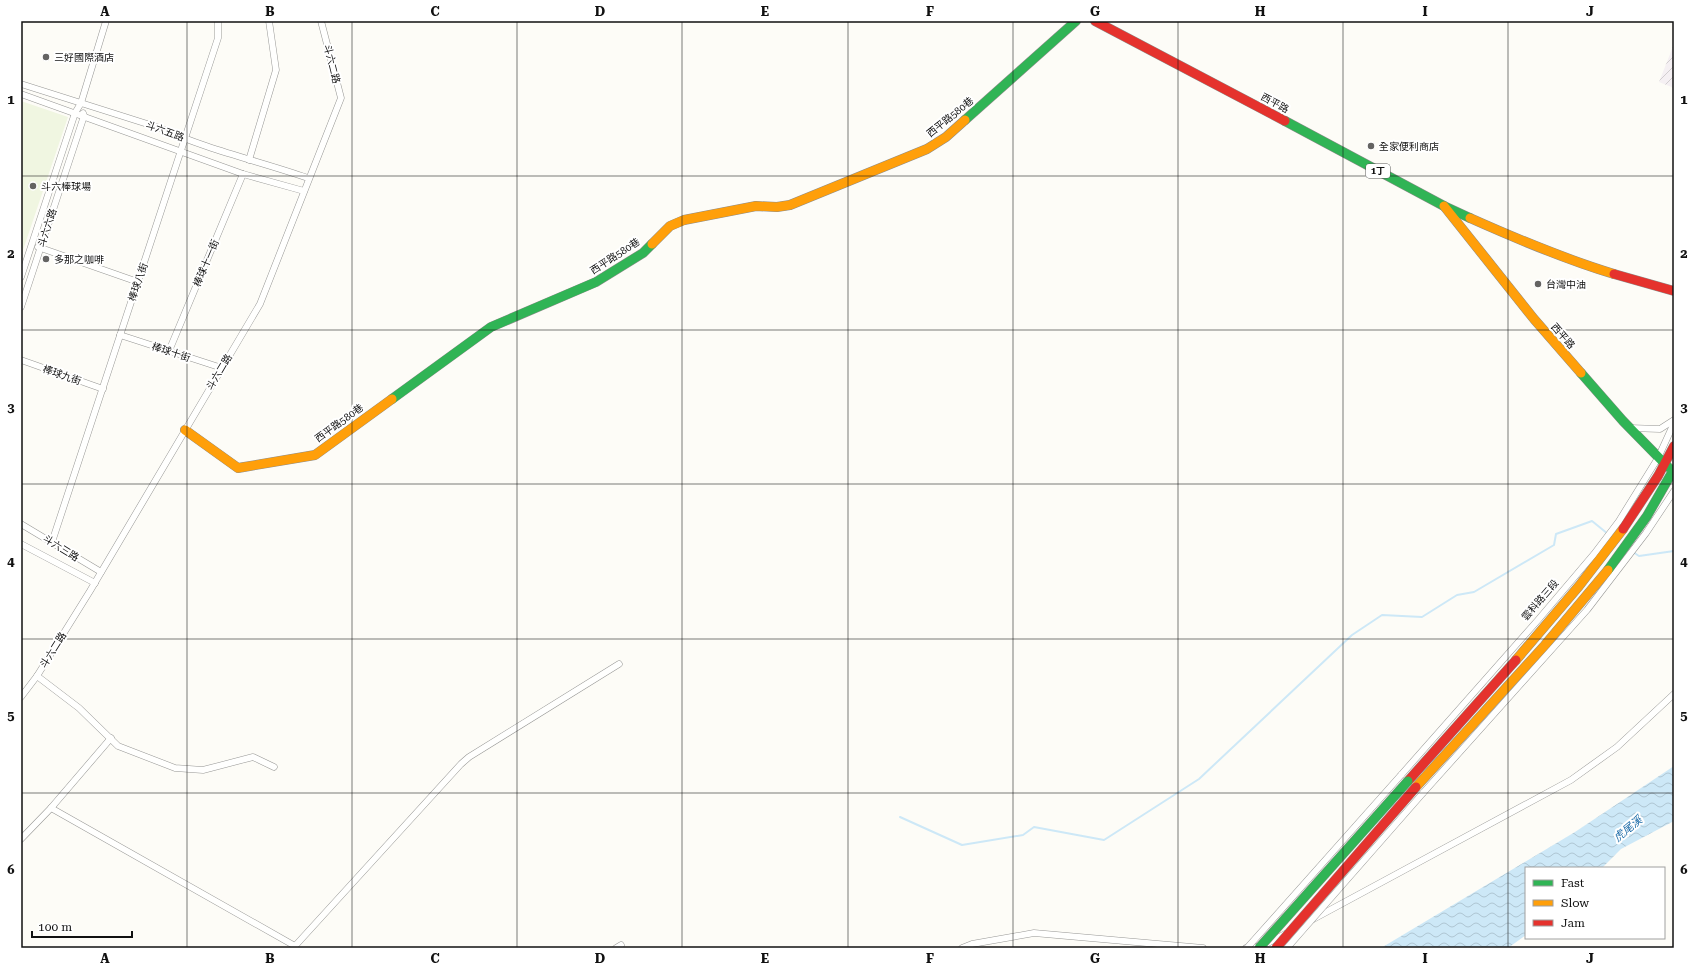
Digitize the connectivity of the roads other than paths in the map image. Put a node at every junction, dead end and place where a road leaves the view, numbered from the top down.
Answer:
1 (106, 21) edge
2 (218, 21) edge
3 (269, 21) edge
4 (321, 21) edge
5 (1076, 21) edge
6 (1095, 21) edge
7 (21, 84) edge
8 (21, 94) edge
9 (80, 104) junction
10 (75, 113) junction
11 (84, 116) junction
12 (186, 139) junction
13 (181, 151) junction
14 (249, 160) junction
15 (243, 174) junction
16 (308, 178) junction
17 (304, 191) junction
18 (1444, 206) junction
19 (32, 245) junction
20 (40, 248) junction
21 (21, 277) edge
22 (138, 282) junction
23 (1674, 290) edge
24 (21, 307) edge
25 (120, 335) junction
26 (169, 351) junction
27 (21, 360) edge
28 (222, 368) junction
29 (103, 389) junction
30 (1674, 422) edge
31 (1630, 428) junction
32 (185, 430) junction
33 (1674, 446) edge
34 (1662, 461) junction
35 (1674, 471) edge
36 (1674, 491) edge
37 (21, 524) edge
38 (1642, 531) junction
39 (52, 542) junction
40 (21, 544) edge
41 (101, 572) junction
42 (95, 583) junction
43 (619, 664) dead end
44 (36, 676) junction
45 (1674, 694) edge
46 (21, 697) edge
47 (111, 738) junction
48 (274, 767) dead end
49 (1404, 778) junction
50 (51, 808) junction
51 (21, 839) edge
52 (962, 948) edge
53 (1203, 948) edge
54 (1247, 948) edge
55 (1259, 948) edge
56 (1276, 948) edge
57 (1287, 948) edge

1 - 9 street, 斗六六路
2 - 12 street, 棒球八街
3 - 14 street
4 - 16 street, 斗六二路
5 - 32 main road, 西平路580巷
6 - 18 main road, 西平路 / 1丁
7 - 9 street, 斗六五路
8 - 10 street, 斗六五路
9 - 10 street, 斗六六路
9 - 11 street
9 - 12 street, 斗六五路
10 - 11 street, 斗六五路
10 - 19 street, 斗六六路
11 - 13 street, 斗六五路
11 - 20 street, 斗六六路
12 - 13 street, 棒球八街
12 - 14 street, 斗六五路
13 - 15 street, 斗六五路
13 - 22 street, 棒球八街
14 - 16 street, 斗六五路
15 - 17 street, 斗六五路
15 - 26 street, 棒球十一街
16 - 17 street, 斗六二路
17 - 28 street, 斗六二路
18 - 23 main road, 西平路 / 1丁
18 - 31 main road, 西平路
19 - 20 street
19 - 21 street, 斗六六路
20 - 22 street
20 - 24 street, 斗六六路
22 - 25 street, 棒球八街
25 - 26 street, 棒球十街
25 - 29 street, 棒球八街
26 - 28 street, 棒球十街
27 - 29 street, 棒球九街
28 - 32 street, 斗六二路
29 - 39 street, 棒球八街
30 - 31 street
30 - 34 street
31 - 34 main road, 西平路
32 - 41 street, 斗六二路
33 - 34 main road
34 - 35 main road, 西平路
34 - 49 main road
35 - 38 main road
36 - 38 street
37 - 39 street, 斗六三路
38 - 56 main road, bridge
38 - 57 street, bridge
39 - 41 street, 斗六三路
40 - 42 street, 斗六三路
41 - 42 street, 斗六二路
42 - 44 street, 斗六二路
43 - 50 street
44 - 46 street, 斗六二路
44 - 47 street
45 - 54 street
47 - 48 street
47 - 50 street
49 - 54 street, bridge
49 - 55 main road, bridge
50 - 51 street
52 - 53 street

